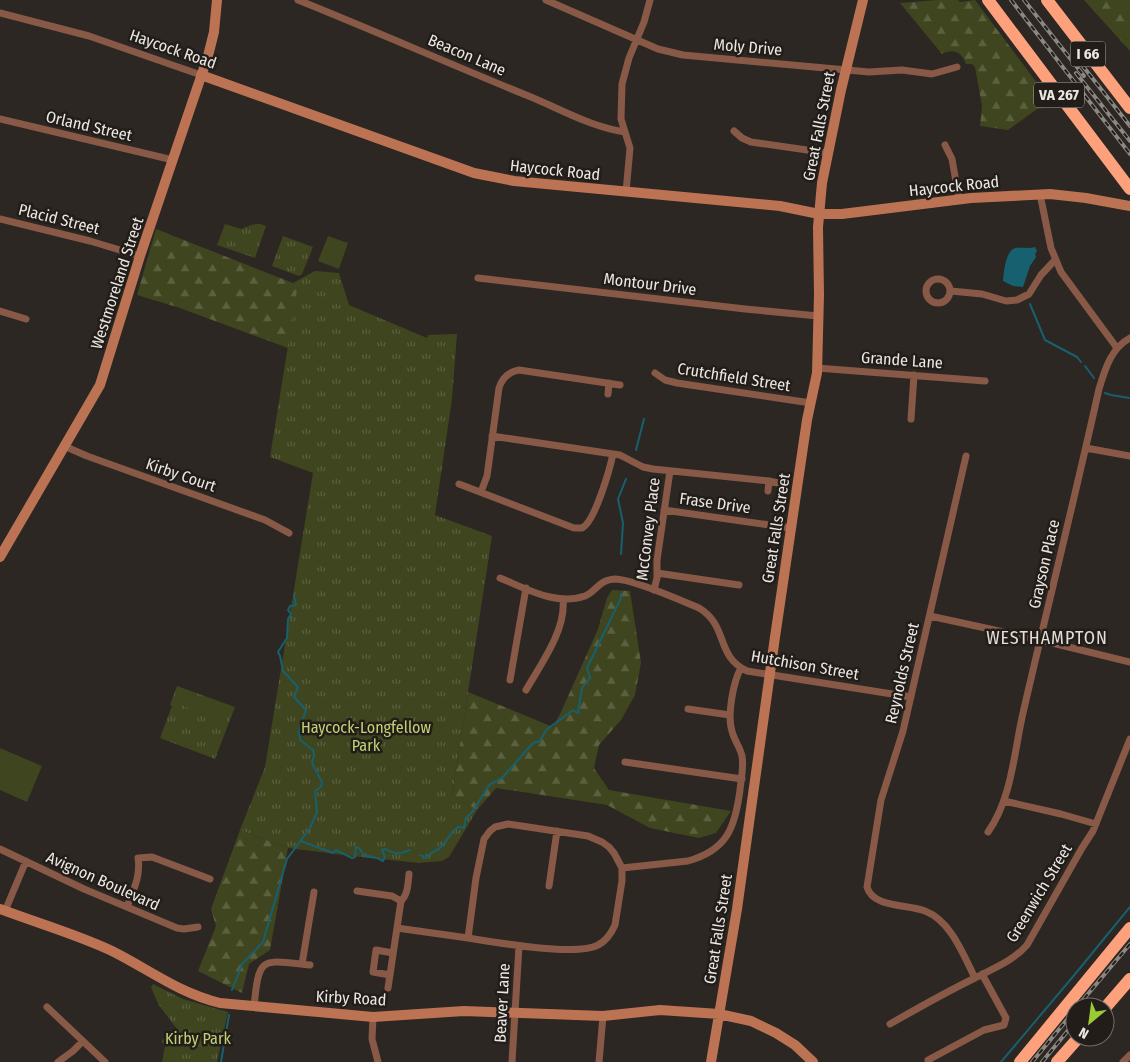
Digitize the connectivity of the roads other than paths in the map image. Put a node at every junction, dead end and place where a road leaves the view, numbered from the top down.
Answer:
1 (216, 0) edge
2 (298, 0) edge
3 (546, 0) edge
4 (650, 0) edge
5 (863, 0) edge
6 (988, 0) edge
7 (997, 0) edge
8 (1046, 0) edge
9 (0, 13) edge
10 (636, 40) junction
11 (957, 67) dead end
12 (845, 70) junction
13 (201, 75) junction
14 (1130, 108) edge
15 (0, 119) edge
16 (625, 132) junction
17 (734, 132) dead end
18 (945, 145) dead end
19 (828, 152) junction
20 (172, 160) junction
21 (1130, 177) edge
22 (1130, 189) edge
23 (626, 192) junction
24 (1040, 194) junction
25 (959, 199) junction
26 (1130, 206) edge
27 (819, 214) junction
28 (0, 219) edge
29 (140, 256) junction
30 (1055, 260) junction
31 (478, 278) dead end
32 (951, 291) dead end
33 (0, 310) edge
34 (818, 316) junction
35 (26, 319) dead end
36 (1130, 338) edge
37 (1116, 348) junction
38 (817, 368) junction
39 (655, 373) dead end
40 (914, 375) junction
41 (985, 381) dead end
42 (609, 383) junction
43 (620, 385) dead end
44 (608, 394) dead end
45 (811, 403) junction
46 (911, 419) dead end
47 (492, 436) junction
48 (64, 446) junction
49 (1086, 448) junction
50 (613, 454) junction
51 (966, 456) dead end
52 (1130, 456) edge
53 (670, 471) junction
54 (769, 482) junction
55 (778, 483) dead end
56 (459, 484) dead end
57 (768, 491) dead end
58 (481, 492) junction
59 (664, 510) junction
60 (791, 528) junction
61 (288, 533) dead end
62 (0, 557) edge
63 (657, 573) junction
64 (500, 578) dead end
65 (739, 585) dead end
66 (526, 588) junction
67 (654, 590) junction
68 (563, 600) junction
69 (930, 616) junction
70 (1040, 640) junction
71 (1130, 662) edge
72 (741, 668) junction
73 (769, 674) junction
74 (510, 680) dead end
75 (526, 690) dead end
76 (910, 697) junction
77 (688, 709) dead end
78 (730, 715) junction
79 (1130, 739) edge
80 (626, 762) dead end
81 (742, 779) junction
82 (1004, 801) junction
83 (1096, 824) junction
84 (557, 831) junction
85 (988, 832) dead end
86 (0, 849) edge
87 (26, 861) junction
88 (622, 868) junction
89 (410, 874) dead end
90 (210, 878) dead end
91 (549, 886) dead end
92 (357, 891) dead end
93 (314, 892) dead end
94 (401, 901) junction
95 (127, 907) junction
96 (3, 910) edge
97 (198, 927) dead end
98 (397, 928) junction
99 (1130, 928) edge
100 (468, 938) junction
101 (519, 946) junction
102 (393, 953) junction
103 (982, 974) junction
104 (390, 975) junction
105 (975, 978) junction
106 (1130, 979) edge
107 (388, 988) dead end
108 (1114, 997) edge
109 (47, 1007) dead end
110 (254, 1007) junction
111 (516, 1011) junction
112 (719, 1014) junction
113 (603, 1016) junction
114 (373, 1017) junction
115 (890, 1024) dead end
116 (83, 1041) junction
117 (1070, 1047) edge
118 (1130, 1055) edge
119 (928, 1060) dead end
120 (58, 1062) edge
121 (106, 1062) edge
122 (378, 1062) edge
123 (512, 1062) edge
124 (599, 1062) edge
125 (712, 1062) edge
126 (813, 1062) edge
127 (1020, 1062) edge
128 (1057, 1062) edge
129 (1123, 1062) edge

1 - 13 main road, Westmoreland Street
2 - 16 street, Beacon Lane
3 - 10 street, Moly Drive
4 - 10 street
5 - 12 main road, Great Falls Street
6 - 22 highway, VA 267
7 - 21 highway, I 66
8 - 14 highway, I 66
9 - 13 street, Haycock Road
10 - 12 street, Moly Drive
10 - 16 street
11 - 12 street, Moly Drive
12 - 19 main road, Great Falls Street
13 - 20 main road, Westmoreland Street
13 - 23 main road, Haycock Road
15 - 20 street, Orland Street
16 - 23 street
17 - 19 street
18 - 25 street
19 - 27 main road, Great Falls Street
20 - 29 main road, Westmoreland Street
23 - 27 main road, Haycock Road
24 - 25 main road, Haycock Road
24 - 26 main road, Haycock Road
24 - 30 street
25 - 27 main road, Haycock Road
27 - 34 main road, Great Falls Street
28 - 29 street, Placid Street
29 - 48 main road, Westmoreland Street
30 - 32 street
30 - 37 street
31 - 34 street, Montour Drive
33 - 35 street
34 - 38 main road, Great Falls Street
36 - 37 street, Grayson Place
37 - 49 street, Grayson Place
38 - 40 street, Grande Lane
38 - 45 main road, Great Falls Street
39 - 45 street, Crutchfield Street
40 - 41 street, Grande Lane
40 - 46 street
42 - 43 street
42 - 44 street
42 - 47 street
45 - 60 main road, Great Falls Street
47 - 50 street
47 - 58 street
48 - 61 street, Kirby Court
48 - 62 main road, Westmoreland Street
49 - 52 street
49 - 70 street, Grayson Place
50 - 53 street
50 - 58 street
51 - 69 street, Reynolds Street
53 - 54 street
53 - 59 street, McConvey Place
54 - 55 street
54 - 57 street
56 - 58 street
59 - 60 street, Frase Drive
59 - 63 street, McConvey Place
60 - 73 main road, Great Falls Street
63 - 65 street
63 - 67 street, McConvey Place
64 - 66 street
66 - 68 street
66 - 74 street
67 - 68 street, Hutchison Street
67 - 72 street, Hutchison Street
68 - 75 street
69 - 70 street
69 - 76 street, Reynolds Street
70 - 71 street
70 - 82 street, Grayson Place
72 - 73 street, Hutchison Street
72 - 78 street
73 - 76 street, Hutchison Street
73 - 112 main road, Great Falls Street
76 - 105 street, Reynolds Street
77 - 78 street
78 - 81 street
79 - 83 street, Greenwich Street
80 - 81 street
81 - 88 street
82 - 83 street
82 - 85 street, Grayson Place
83 - 103 street, Greenwich Street
84 - 88 street
84 - 91 street
84 - 100 street
86 - 87 street, Avignon Boulevard
87 - 95 street, Avignon Boulevard
87 - 96 street
88 - 101 street
89 - 94 street
90 - 95 street
92 - 94 street
93 - 110 street
94 - 98 street
95 - 97 street, Avignon Boulevard
96 - 110 main road, Kirby Road
98 - 100 street
98 - 102 street
99 - 127 highway
100 - 101 street
101 - 111 street, Beaver Lane
102 - 104 street
102 - 104 street
103 - 105 street, Greenwich Street
103 - 119 street
104 - 107 street
105 - 115 street, Greenwich Street
106 - 108 highway
109 - 116 street
110 - 114 main road, Kirby Road
111 - 113 main road, Kirby Road
111 - 114 main road, Kirby Road
111 - 123 street, Beaver Lane
112 - 113 main road, Kirby Road
112 - 125 main road, Great Falls Street
112 - 126 main road, Kirby Road
113 - 124 street
114 - 122 street
116 - 120 street
116 - 121 street
117 - 128 highway
118 - 129 street

